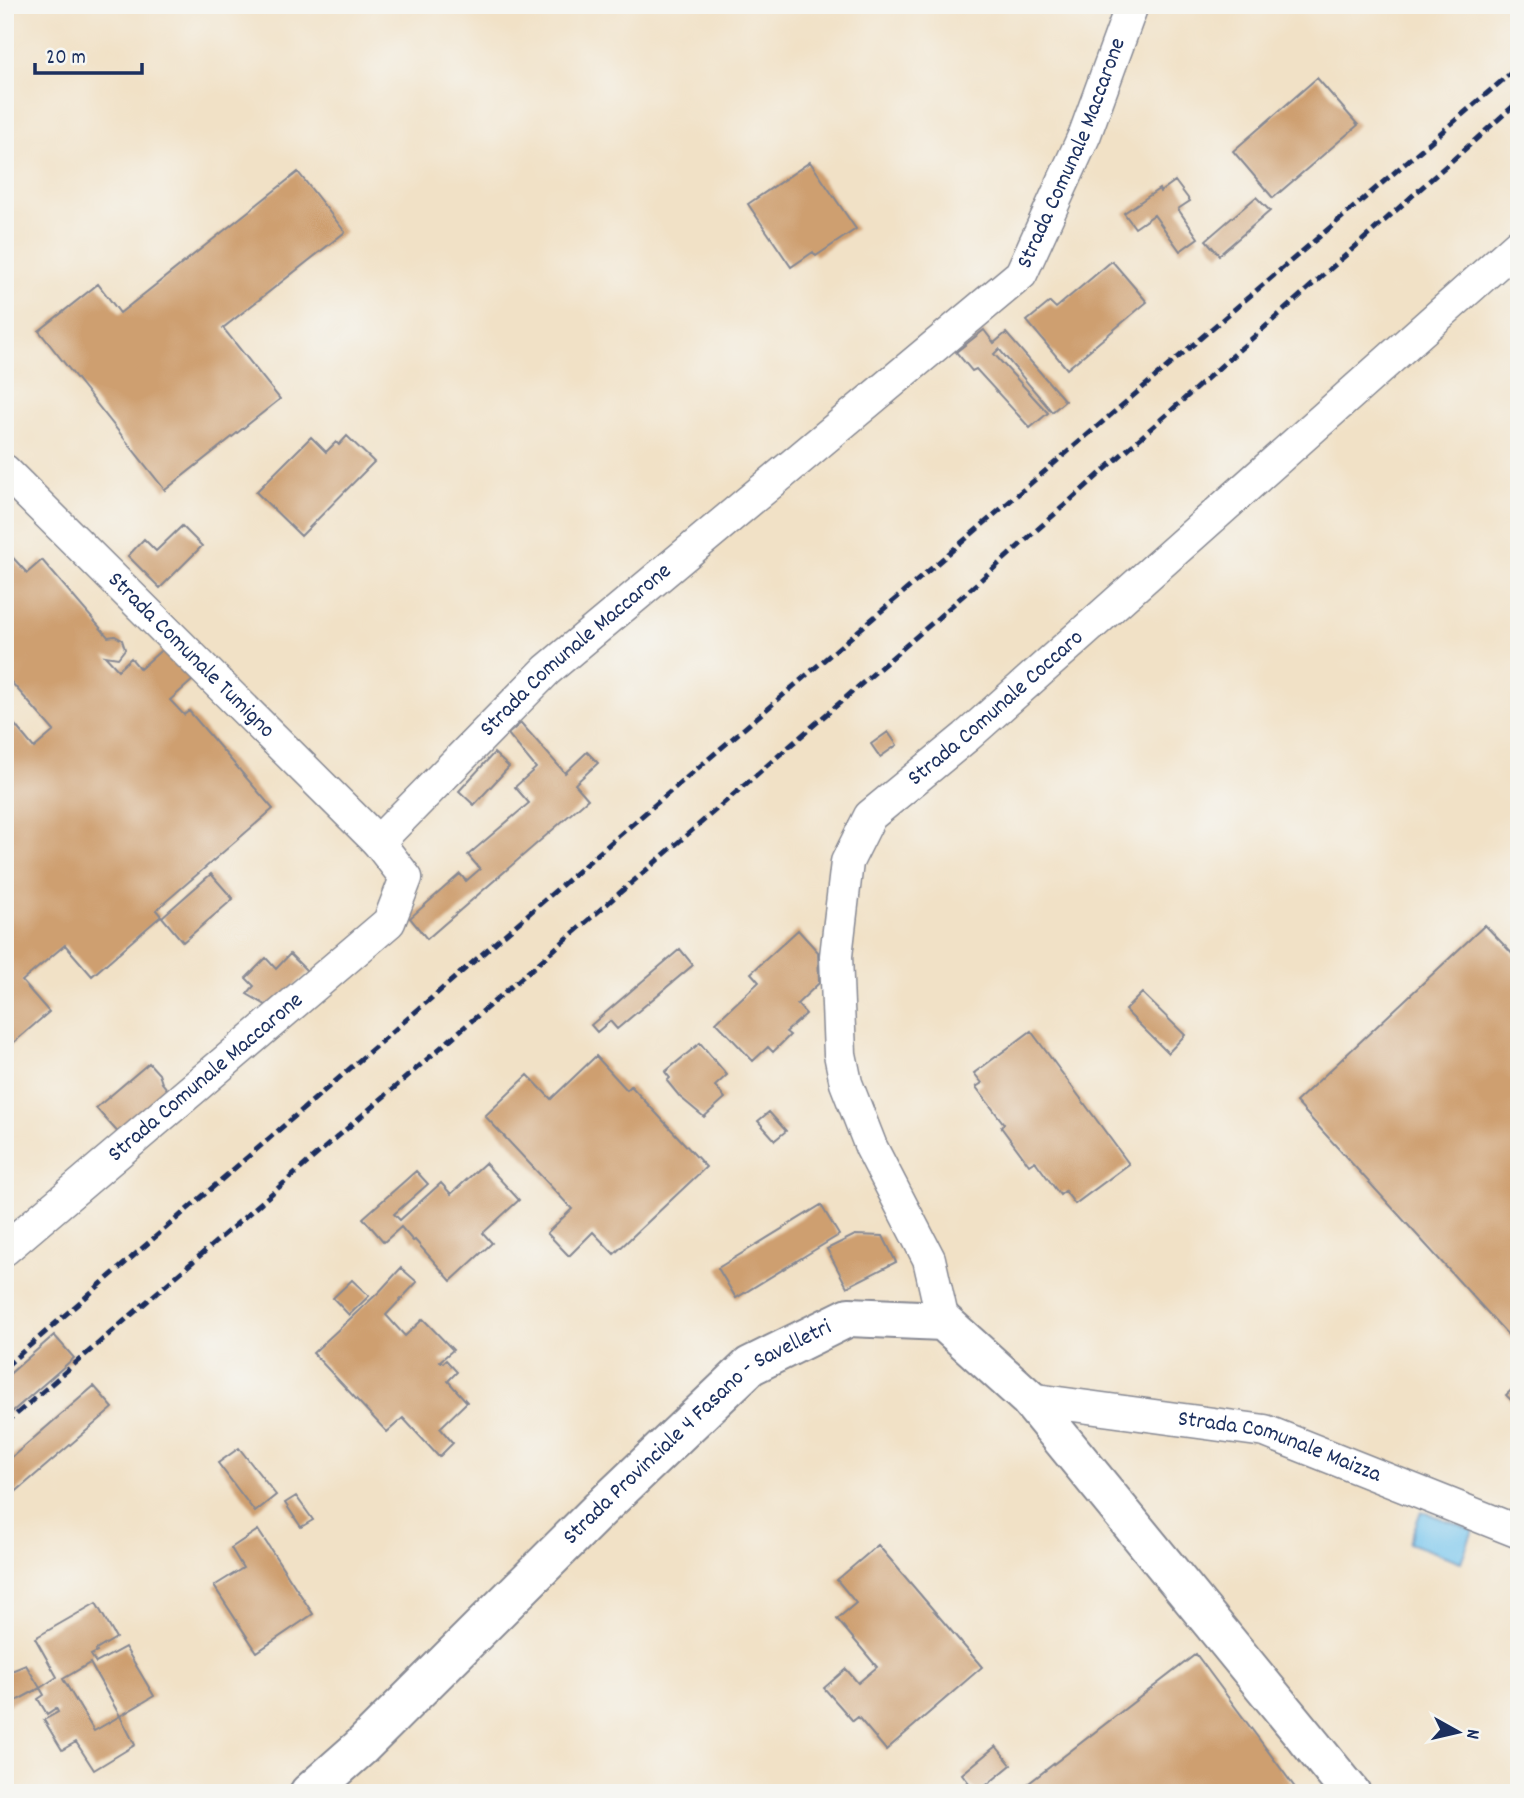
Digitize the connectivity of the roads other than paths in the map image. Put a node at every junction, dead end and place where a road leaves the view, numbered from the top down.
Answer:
1 (1132, 5) edge
2 (1519, 244) edge
3 (5, 471) edge
4 (378, 842) junction
5 (5, 1249) edge
6 (943, 1321) junction
7 (1030, 1399) junction
8 (1519, 1532) edge
9 (309, 1793) edge
10 (1351, 1793) edge

1 - 4 street, Strada Comunale Maccarone
2 - 6 street, Strada Comunale Coccaro
3 - 4 street, Strada Comunale Tumigno
4 - 5 street, Strada Comunale Maccarone
6 - 7 street
6 - 9 street, Strada Provinciale 4 Fasano - Savelletri
7 - 8 street, Strada Comunale Maizza
7 - 10 street

